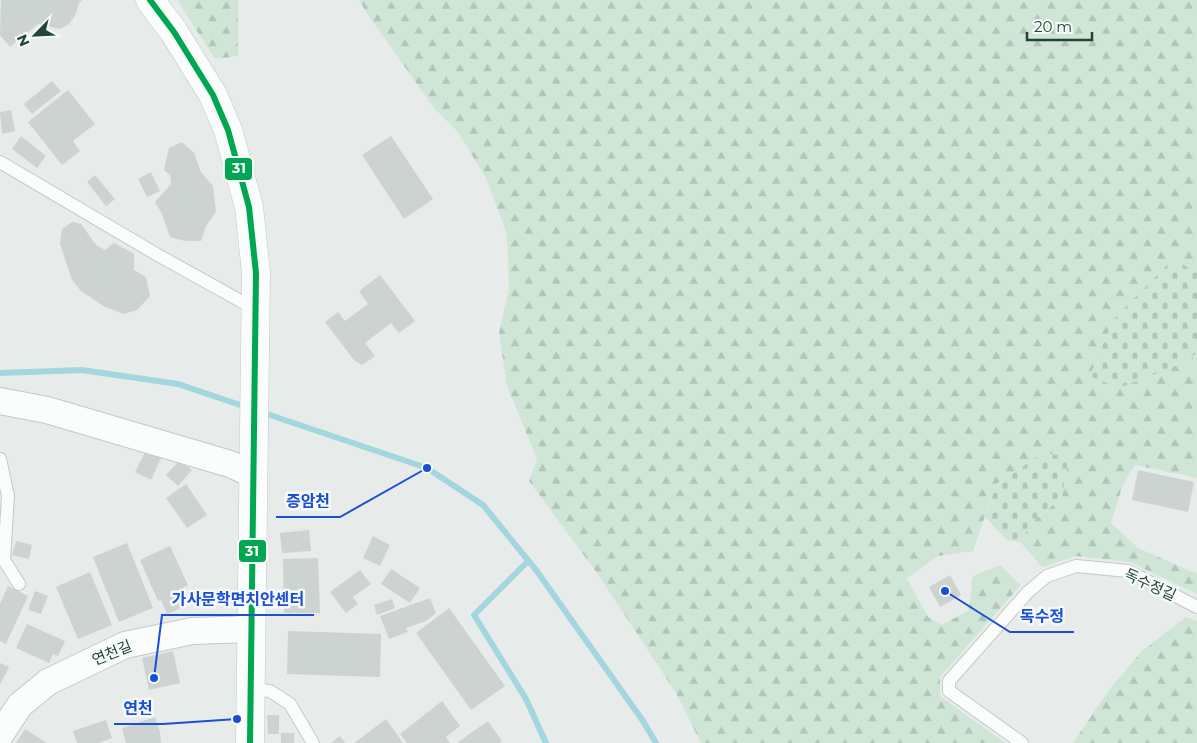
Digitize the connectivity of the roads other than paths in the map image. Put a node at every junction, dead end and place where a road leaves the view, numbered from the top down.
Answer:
1 (150, 0) edge
2 (0, 162) edge
3 (255, 309) junction
4 (0, 401) edge
5 (0, 459) edge
6 (253, 470) junction
7 (2, 479) edge
8 (19, 584) dead end
9 (1197, 607) edge
10 (251, 629) junction
11 (250, 689) junction
12 (0, 735) edge
13 (250, 743) edge
14 (313, 743) edge
15 (1022, 743) edge

1 - 3 main road
2 - 3 lane
3 - 6 main road
4 - 6 street
5 - 7 lane
6 - 10 main road
7 - 8 lane
9 - 15 lane, 독수정길
10 - 11 main road
10 - 12 street, 연천길
11 - 13 main road
11 - 14 lane

